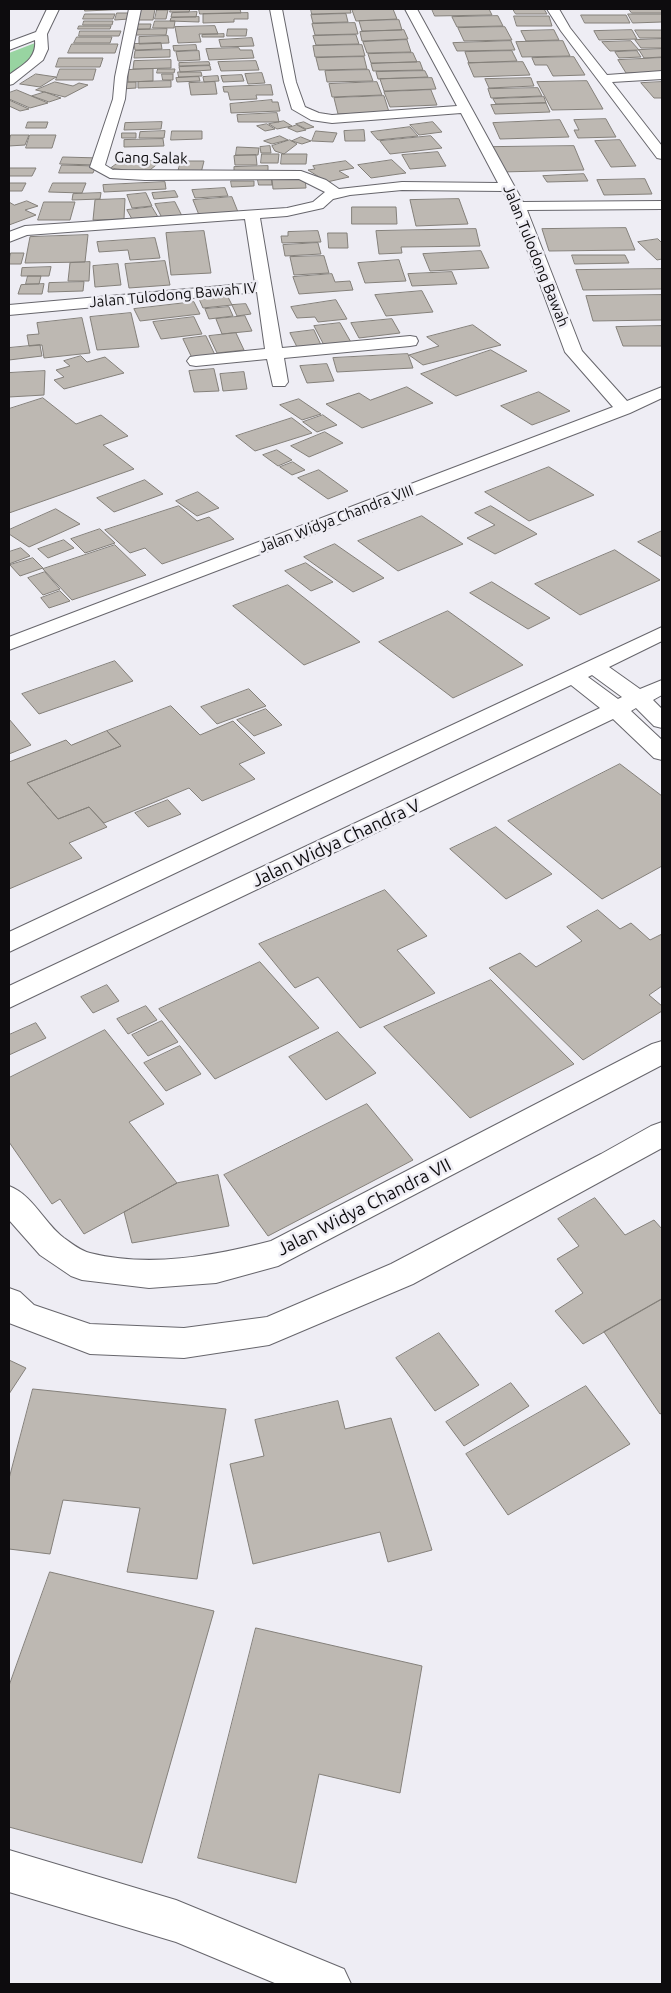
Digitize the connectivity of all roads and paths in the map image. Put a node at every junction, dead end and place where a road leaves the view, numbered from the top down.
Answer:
1 (53, 9) edge
2 (135, 9) edge
3 (276, 9) edge
4 (411, 9) edge
5 (553, 9) edge
6 (42, 34) junction
7 (9, 46) edge
8 (662, 75) edge
9 (604, 79) junction
10 (9, 82) edge
11 (464, 109) junction
12 (662, 155) edge
13 (500, 171) junction
14 (402, 186) junction
15 (509, 187) junction
16 (335, 193) junction
17 (662, 205) edge
18 (518, 206) junction
19 (252, 214) junction
20 (9, 237) edge
21 (264, 287) junction
22 (9, 310) edge
23 (410, 341) dead end
24 (274, 354) junction
25 (196, 361) dead end
26 (594, 375) junction
27 (279, 382) dead end
28 (659, 394) edge
29 (624, 409) junction
30 (662, 634) edge
31 (9, 644) edge
32 (584, 671) junction
33 (662, 687) edge
34 (627, 703) junction
35 (662, 721) edge
36 (662, 753) edge
37 (9, 943) edge
38 (9, 998) edge
39 (662, 1052) edge
40 (662, 1134) edge
41 (9, 1198) edge
42 (9, 1302) edge
43 (9, 1871) edge
44 (329, 1984) edge

1 - 6 street
2 - 16 street, Gang Salak
3 - 11 street
4 - 11 street, Jalan Tulodong Bawah
5 - 9 street
6 - 7 street
6 - 10 street
8 - 9 street
9 - 12 street
11 - 13 street, Jalan Tulodong Bawah
13 - 14 street
13 - 15 street, Jalan Tulodong Bawah
14 - 15 street
14 - 16 street
15 - 18 street, Jalan Tulodong Bawah
16 - 19 street
17 - 18 street
18 - 26 street, Jalan Tulodong Bawah
19 - 20 street
19 - 21 street, Jalan Tulodong Bawah IV
21 - 22 street, Jalan Tulodong Bawah IV
21 - 24 street
23 - 24 street
24 - 25 street
24 - 27 street
26 - 28 street
26 - 29 street, Jalan Tulodong Bawah
28 - 29 street, Jalan Widya Chandra VIII
29 - 31 street, Jalan Widya Chandra VIII
30 - 32 street
32 - 34 street
32 - 37 street
33 - 34 street, Jalan Widya Chandra V
34 - 35 street
34 - 36 street
34 - 38 street, Jalan Widya Chandra V
39 - 41 street, Jalan Widya Chandra VII
40 - 42 street
43 - 44 street

